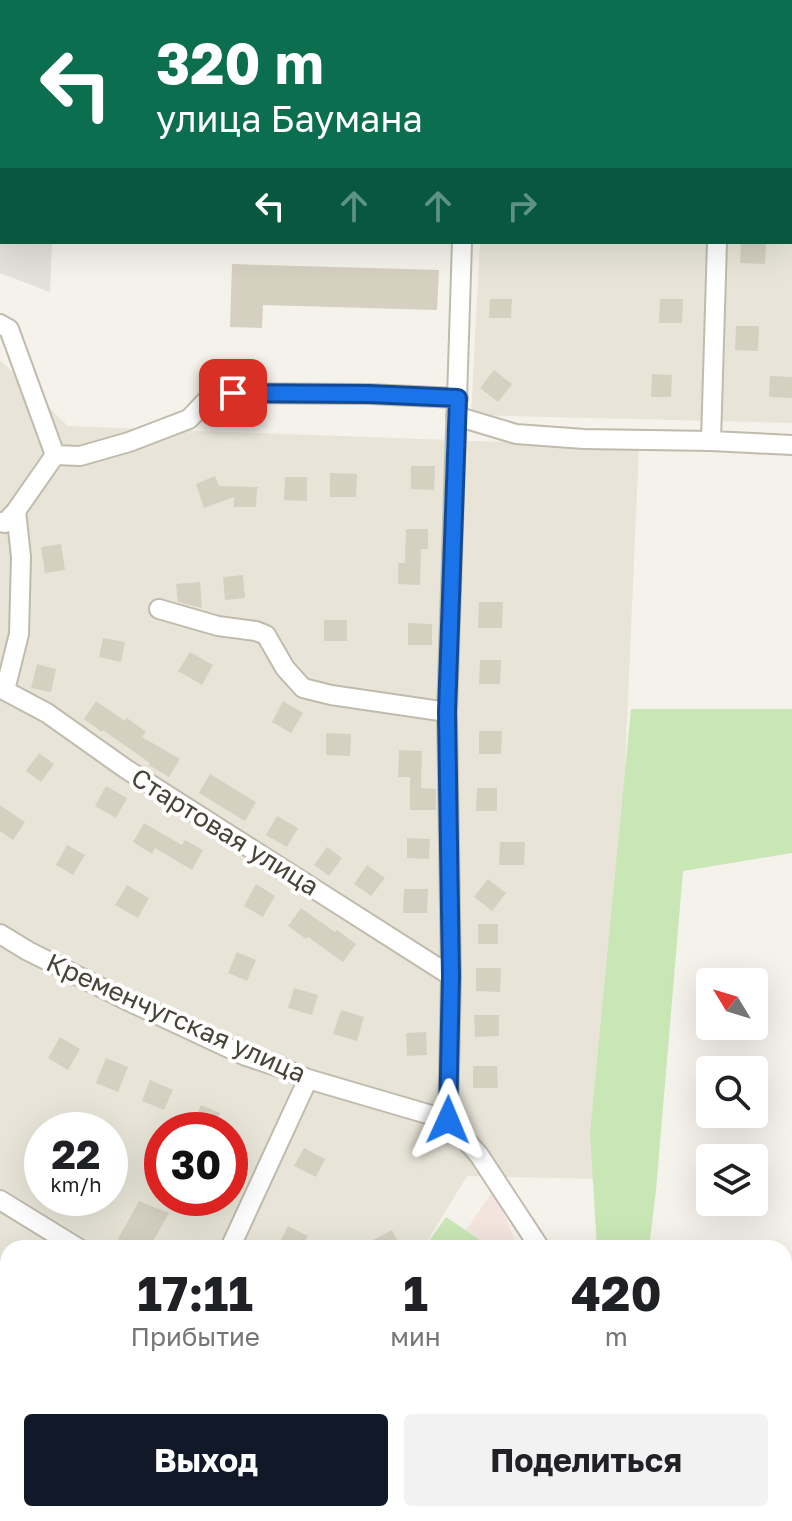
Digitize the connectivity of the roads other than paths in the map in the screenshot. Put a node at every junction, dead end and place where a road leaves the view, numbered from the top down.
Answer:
1 (462, 244) edge
2 (717, 244) edge
3 (0, 324) edge
4 (457, 407) junction
5 (711, 441) junction
6 (792, 445) edge
7 (55, 455) junction
8 (16, 511) junction
9 (0, 522) edge
10 (159, 609) dead end
11 (3, 689) edge
12 (447, 712) junction
13 (0, 934) edge
14 (451, 976) junction
15 (308, 1079) junction
16 (448, 1120) junction
17 (0, 1200) edge
18 (65, 1240) edge
19 (234, 1240) edge
20 (535, 1240) edge

1 - 4 street
2 - 5 street
3 - 7 street
4 - 5 street
4 - 7 street
4 - 12 street
5 - 6 street
7 - 8 street
8 - 9 street
8 - 11 street
10 - 12 street
11 - 14 street, Стартовая улица
12 - 14 street
13 - 15 street, Кременчугская улица
14 - 16 street
15 - 16 street, Кременчугская улица
15 - 19 street
16 - 20 street
17 - 18 street

